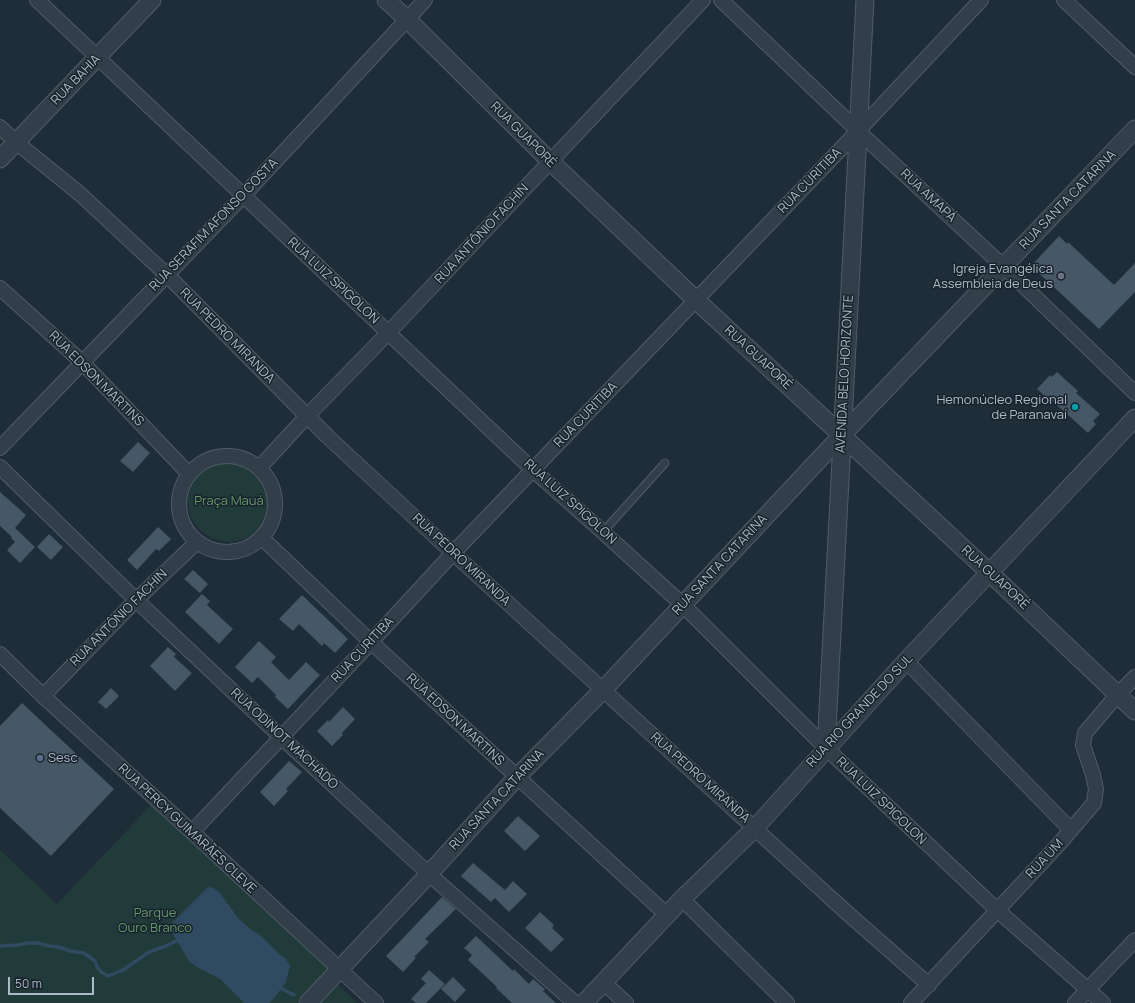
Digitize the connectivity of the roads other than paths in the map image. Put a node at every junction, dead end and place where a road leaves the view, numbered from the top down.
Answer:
1 (37, 0) edge
2 (152, 0) edge
3 (386, 0) edge
4 (425, 0) edge
5 (704, 0) edge
6 (721, 0) edge
7 (865, 0) edge
8 (981, 0) edge
9 (1064, 0) edge
10 (407, 19) junction
11 (98, 58) junction
12 (1135, 67) edge
13 (0, 127) edge
14 (1135, 129) edge
15 (858, 131) junction
16 (16, 142) junction
17 (0, 159) edge
18 (551, 162) junction
19 (243, 196) junction
20 (1004, 266) junction
21 (167, 275) junction
22 (0, 288) edge
23 (696, 300) junction
24 (388, 333) junction
25 (82, 362) junction
26 (1135, 393) edge
27 (307, 416) junction
28 (1135, 418) edge
29 (842, 435) junction
30 (0, 448) edge
31 (665, 463) dead end
32 (0, 467) edge
33 (260, 467) junction
34 (533, 470) junction
35 (189, 474) junction
36 (603, 532) junction
37 (262, 538) junction
38 (197, 542) junction
39 (453, 553) junction
40 (990, 573) junction
41 (136, 600) junction
42 (683, 605) junction
43 (371, 642) junction
44 (0, 654) edge
45 (906, 661) junction
46 (1135, 677) edge
47 (603, 690) junction
48 (1118, 694) junction
49 (43, 696) junction
50 (1135, 711) edge
51 (281, 737) junction
52 (826, 748) junction
53 (517, 777) junction
54 (754, 828) junction
55 (1071, 830) junction
56 (192, 832) junction
57 (429, 874) junction
58 (682, 899) junction
59 (997, 910) junction
60 (667, 915) junction
61 (1135, 940) edge
62 (340, 970) junction
63 (604, 983) junction
64 (929, 984) junction
65 (1088, 989) junction
66 (308, 1003) edge
67 (376, 1003) edge
68 (575, 1003) edge
69 (584, 1003) edge
70 (626, 1003) edge
71 (787, 1003) edge
72 (911, 1003) edge
73 (1075, 1003) edge
74 (1103, 1003) edge

1 - 11 street, RUA LUIZ SPIGOLON
2 - 11 street, RUA BAHIA
3 - 10 street, RUA GUAPORÉ
4 - 10 street, RUA SERAFIM AFONSO COSTA
5 - 18 street, RUA ANTÔNIO FACHIN
6 - 15 street, RUA AMAPÁ
7 - 15 street, AVENIDA BELO HORIZONTE
8 - 15 street, RUA CURITIBA
9 - 12 street
10 - 18 street, RUA GUAPORÉ
10 - 19 street, RUA SERAFIM AFONSO COSTA
11 - 16 street, RUA BAHIA
11 - 19 street, RUA LUIZ SPIGOLON
13 - 16 street, RUA PEDRO MIRANDA
14 - 20 street, RUA SANTA CATARINA
15 - 20 street, RUA AMAPÁ
15 - 23 street, RUA CURITIBA
15 - 29 street, AVENIDA BELO HORIZONTE
16 - 17 street, RUA BAHIA
16 - 21 street, RUA PEDRO MIRANDA
18 - 23 street, RUA GUAPORÉ
18 - 24 street, RUA ANTÔNIO FACHIN
19 - 21 street, RUA SERAFIM AFONSO COSTA
19 - 24 street, RUA LUIZ SPIGOLON
20 - 26 street, RUA AMAPÁ
20 - 29 street, RUA SANTA CATARINA
21 - 25 street, RUA SERAFIM AFONSO COSTA
21 - 27 street, RUA PEDRO MIRANDA
22 - 25 street, RUA EDSON MARTINS
23 - 29 street, RUA GUAPORÉ
23 - 34 street, RUA CURITIBA
24 - 27 street, RUA ANTÔNIO FACHIN
24 - 34 street, RUA LUIZ SPIGOLON
25 - 30 street, RUA SERAFIM AFONSO COSTA
25 - 35 street, RUA EDSON MARTINS
27 - 33 street, RUA ANTÔNIO FACHIN
27 - 39 street, RUA PEDRO MIRANDA
28 - 40 street, RUA RIO GRANDE DO SUL
29 - 40 street, RUA GUAPORÉ
29 - 42 street, RUA SANTA CATARINA
29 - 52 street, AVENIDA BELO HORIZONTE
31 - 36 lane
32 - 41 street, RUA ODINOT MACHADO
33 - 35 street
33 - 37 street
34 - 36 street, RUA LUIZ SPIGOLON
34 - 39 street, RUA CURITIBA
35 - 38 street
36 - 42 street, RUA LUIZ SPIGOLON
37 - 38 street
37 - 43 street, RUA EDSON MARTINS
38 - 41 street, RUA ANTÔNIO FACHIN
39 - 43 street, RUA CURITIBA
39 - 47 street, RUA PEDRO MIRANDA
40 - 45 street, RUA RIO GRANDE DO SUL
40 - 48 street, RUA GUAPORÉ
41 - 49 street, RUA ANTÔNIO FACHIN
41 - 51 street, RUA ODINOT MACHADO
42 - 47 street, RUA SANTA CATARINA
42 - 52 street, RUA LUIZ SPIGOLON
43 - 51 street, RUA CURITIBA
43 - 53 street, RUA EDSON MARTINS
44 - 49 street, RUA PERCY GUIMARÃES CLEVE
45 - 52 street, RUA RIO GRANDE DO SUL
45 - 55 street
46 - 48 street, RUA UM
47 - 53 street, RUA SANTA CATARINA
47 - 54 street, RUA PEDRO MIRANDA
48 - 50 street, RUA GUAPORÉ
48 - 55 street, RUA UM
49 - 56 street, RUA PERCY GUIMARÃES CLEVE
51 - 56 street, RUA CURITIBA
51 - 57 street, RUA ODINOT MACHADO
52 - 54 street, RUA RIO GRANDE DO SUL
52 - 59 street, RUA LUIZ SPIGOLON
53 - 57 street, RUA SANTA CATARINA
53 - 60 street, RUA EDSON MARTINS
54 - 58 street, RUA RIO GRANDE DO SUL
54 - 64 street, RUA PEDRO MIRANDA
55 - 59 street, RUA UM
56 - 62 street, RUA PERCY GUIMARÃES CLEVE
57 - 62 street, RUA SANTA CATARINA
57 - 68 street, RUA ODINOT MACHADO
58 - 60 street, RUA RIO GRANDE DO SUL
58 - 71 street
59 - 64 street, RUA UM
59 - 65 street, RUA LUIZ SPIGOLON
60 - 63 street, RUA RIO GRANDE DO SUL
61 - 65 street
62 - 66 street, RUA SANTA CATARINA
62 - 67 street, RUA PERCY GUIMARÃES CLEVE
63 - 69 street, RUA RIO GRANDE DO SUL
63 - 70 street
64 - 72 street, RUA UM
65 - 73 street
65 - 74 street, RUA LUIZ SPIGOLON

